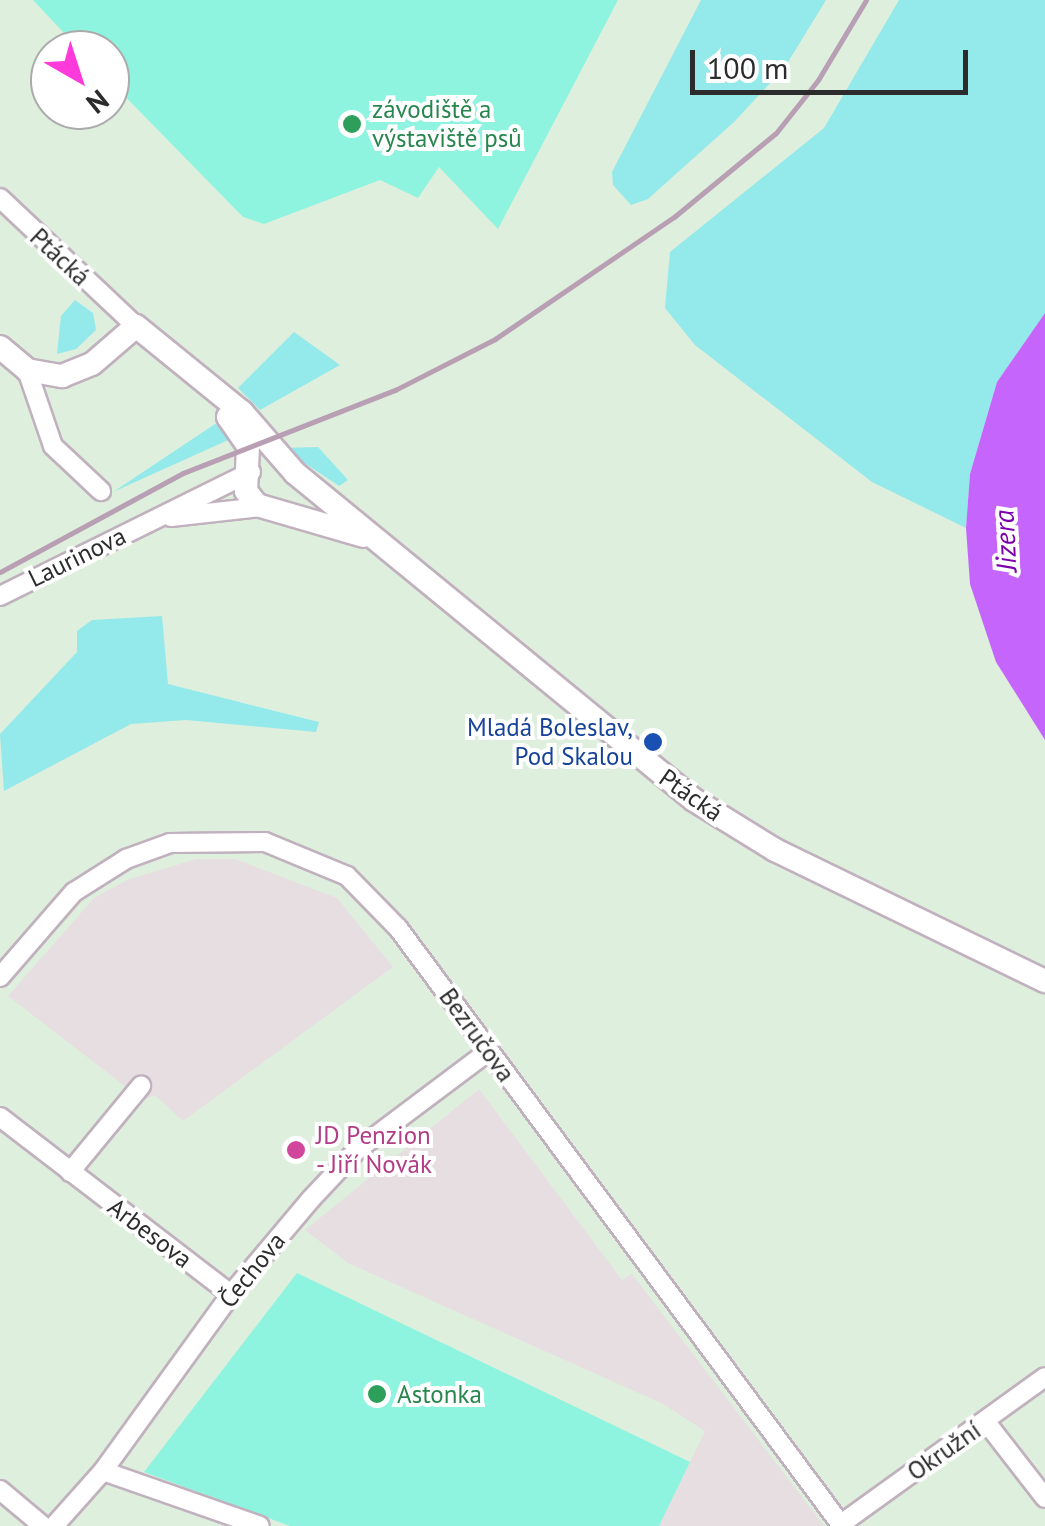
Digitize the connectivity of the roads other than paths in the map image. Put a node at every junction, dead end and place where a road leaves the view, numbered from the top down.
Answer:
1 (0, 198) edge
2 (136, 326) junction
3 (0, 346) edge
4 (27, 370) junction
5 (211, 394) junction
6 (251, 472) junction
7 (295, 473) junction
8 (101, 491) dead end
9 (272, 508) junction
10 (155, 519) junction
11 (381, 542) junction
12 (0, 596) edge
13 (0, 977) edge
14 (1045, 981) edge
15 (488, 1051) junction
16 (140, 1086) dead end
17 (0, 1117) edge
18 (70, 1172) junction
19 (231, 1294) junction
20 (1045, 1377) edge
21 (986, 1422) junction
22 (104, 1471) junction
23 (0, 1490) edge
24 (1045, 1498) edge
25 (842, 1525) edge
26 (43, 1526) edge
27 (54, 1526) edge
28 (260, 1526) edge

1 - 2 street, Ptácká
2 - 4 street
2 - 5 street, Ptácká
3 - 4 street
4 - 8 street
5 - 6 street, Ptácká
5 - 7 street, Ptácká
6 - 7 street
6 - 9 street
6 - 10 street, Laurinova
7 - 9 street
7 - 11 street, Ptácká
9 - 10 street, Laurinova
9 - 11 street, Ptácká
10 - 12 street, Laurinova
11 - 14 street, Ptácká
13 - 15 street, Bezručova
15 - 19 street, Čechova
15 - 25 street, Bezručova
16 - 18 street
17 - 18 street, Arbesova
18 - 19 street, Arbesova
19 - 22 street, Čechova
20 - 21 street, Okružní
21 - 24 street
21 - 25 street, Okružní
22 - 27 street, Čechova
22 - 28 street
23 - 26 street

